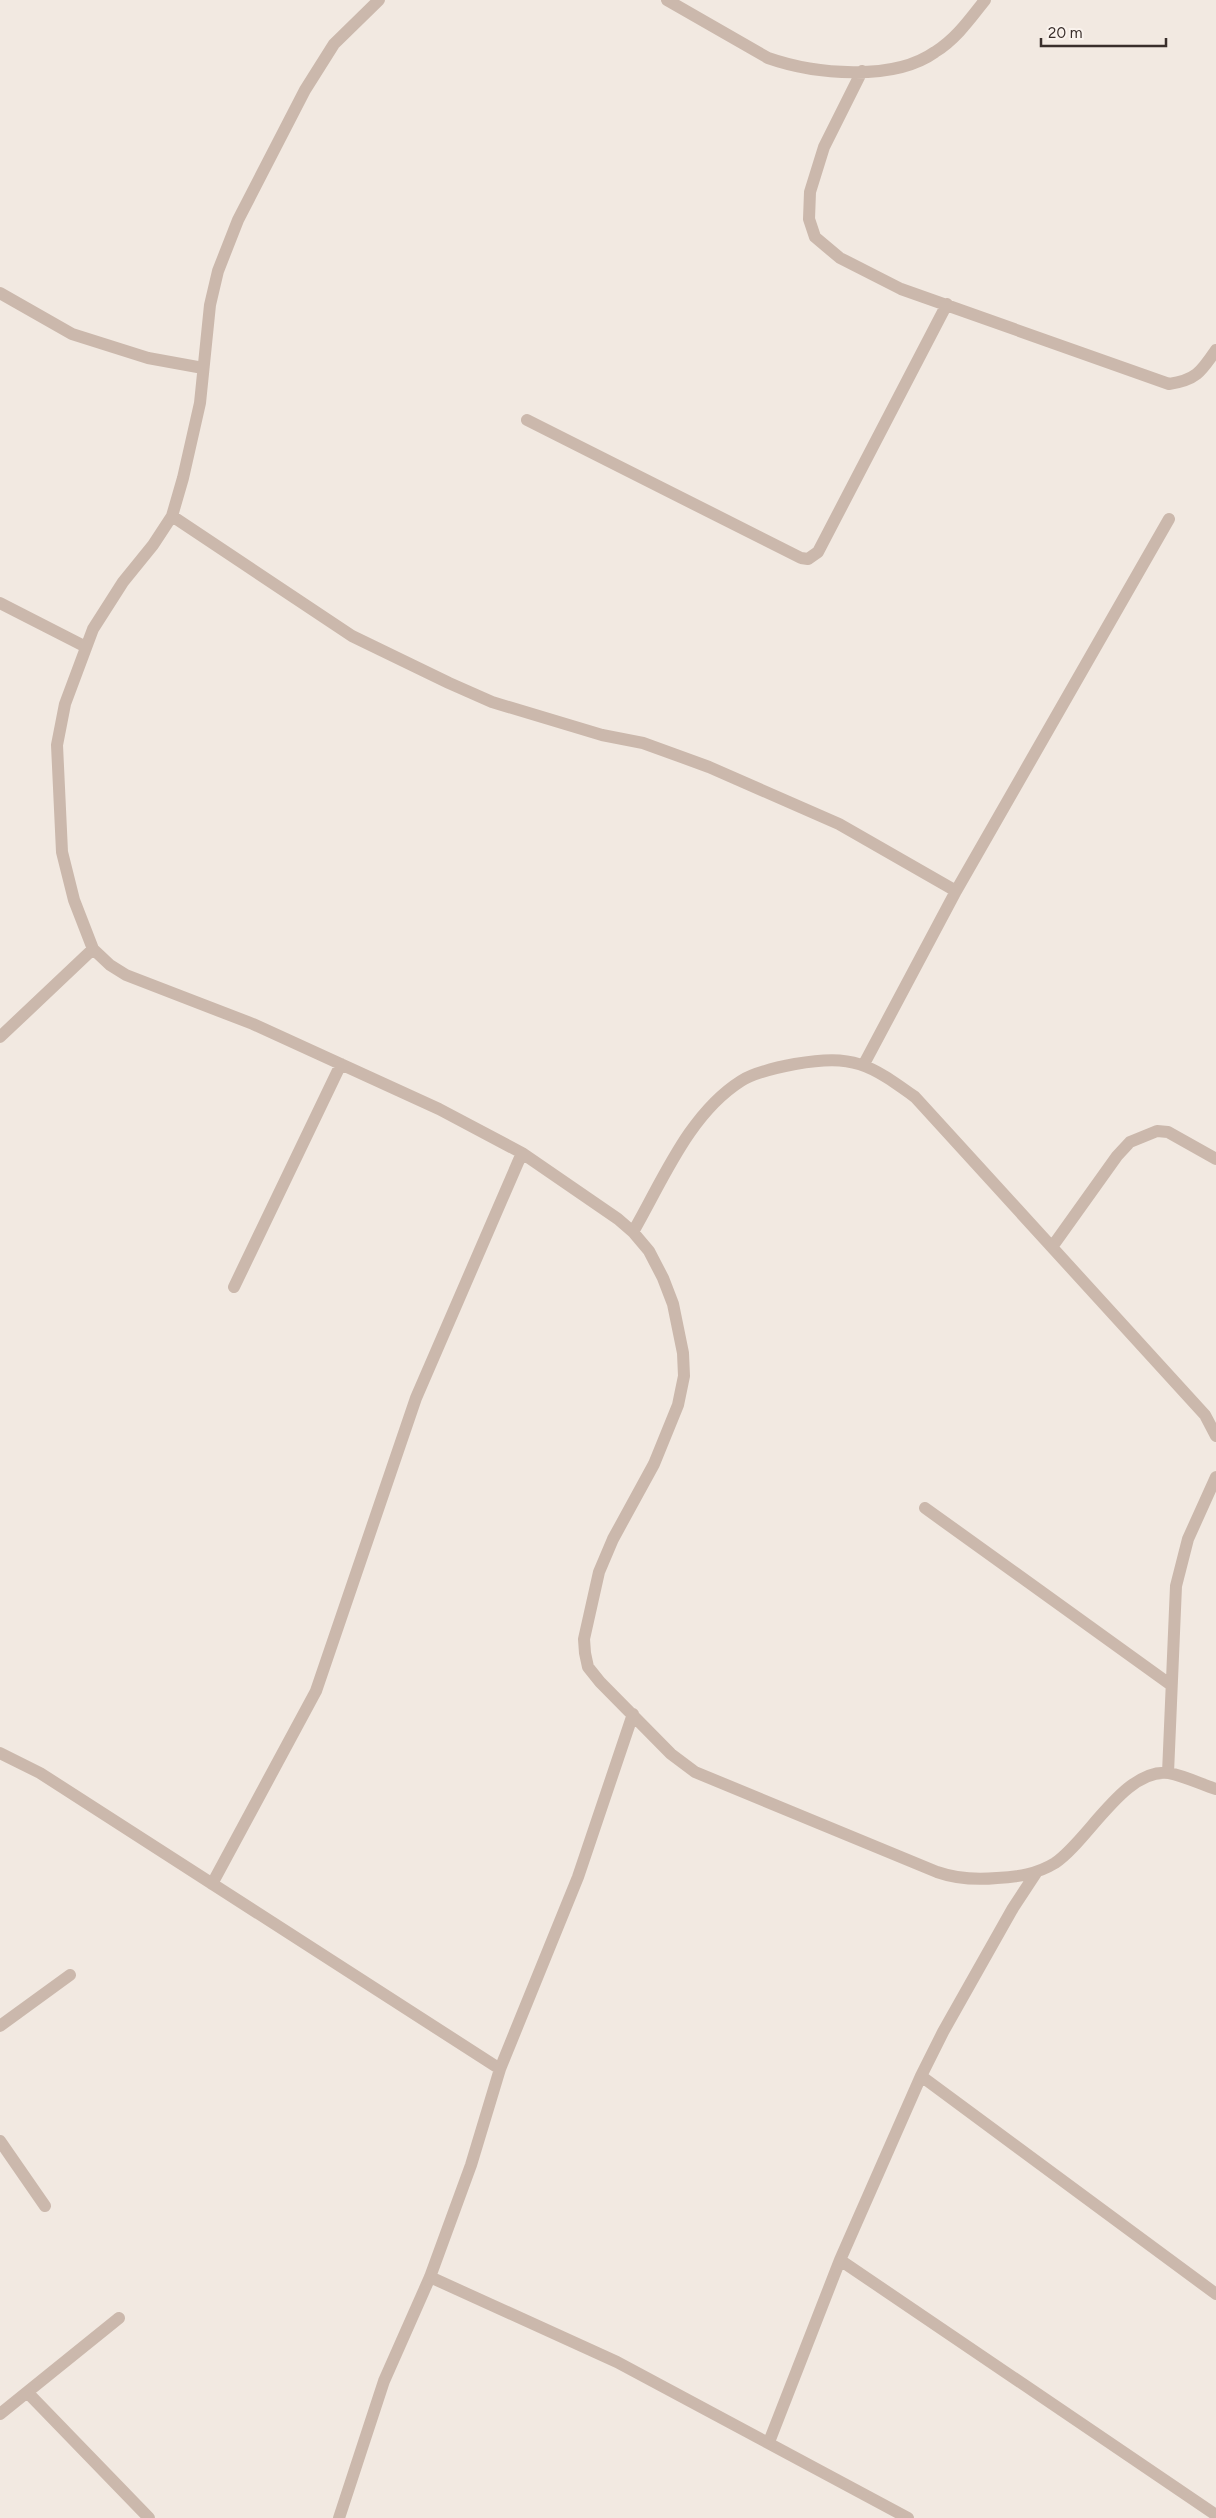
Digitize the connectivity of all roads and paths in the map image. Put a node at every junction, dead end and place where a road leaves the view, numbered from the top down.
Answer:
1 (379, 0) edge
2 (667, 0) edge
3 (985, 0) edge
4 (862, 71) junction
5 (0, 293) edge
6 (948, 304) junction
7 (1216, 350) edge
8 (203, 368) junction
9 (527, 420) dead end
10 (172, 516) junction
11 (1169, 519) dead end
12 (0, 603) edge
13 (86, 647) junction
14 (956, 891) junction
15 (93, 949) junction
16 (0, 1037) edge
17 (341, 1064) junction
18 (864, 1064) junction
19 (522, 1153) junction
20 (1216, 1159) edge
21 (633, 1232) junction
22 (1052, 1247) junction
23 (234, 1288) dead end
24 (1216, 1436) edge
25 (1216, 1477) edge
26 (1212, 1494) edge
27 (925, 1508) dead end
28 (1171, 1685) junction
29 (633, 1714) junction
30 (0, 1754) edge
31 (1168, 1773) junction
32 (1216, 1789) edge
33 (1036, 1873) junction
34 (212, 1884) junction
35 (70, 1975) dead end
36 (0, 2026) edge
37 (500, 2069) junction
38 (921, 2076) junction
39 (0, 2141) edge
40 (45, 2206) dead end
41 (840, 2260) junction
42 (430, 2277) junction
43 (1216, 2294) edge
44 (119, 2318) dead end
45 (28, 2392) junction
46 (0, 2414) edge
47 (769, 2442) junction
48 (1216, 2515) edge
49 (149, 2518) edge
50 (339, 2518) edge
51 (908, 2518) edge

1 - 8 street
2 - 4 street
3 - 4 street
4 - 6 street
5 - 8 street
6 - 7 street
6 - 9 street
8 - 10 street
10 - 13 street
10 - 14 street
11 - 14 street
12 - 13 street
13 - 15 street
14 - 18 street
15 - 16 street
15 - 17 street
17 - 19 street
17 - 23 street
18 - 21 street
18 - 22 street
19 - 21 street
19 - 34 street
20 - 22 street
21 - 29 street
22 - 24 street
25 - 26 street
26 - 28 street
27 - 28 street
28 - 31 street
29 - 33 street
29 - 37 street
30 - 34 street
31 - 32 street
31 - 33 street
33 - 38 street
34 - 37 street
35 - 36 street
37 - 42 street
38 - 41 street
38 - 43 street
39 - 40 street
41 - 47 street
41 - 48 street
42 - 47 street
42 - 50 street
44 - 45 street
45 - 46 street
45 - 49 street
47 - 51 street

